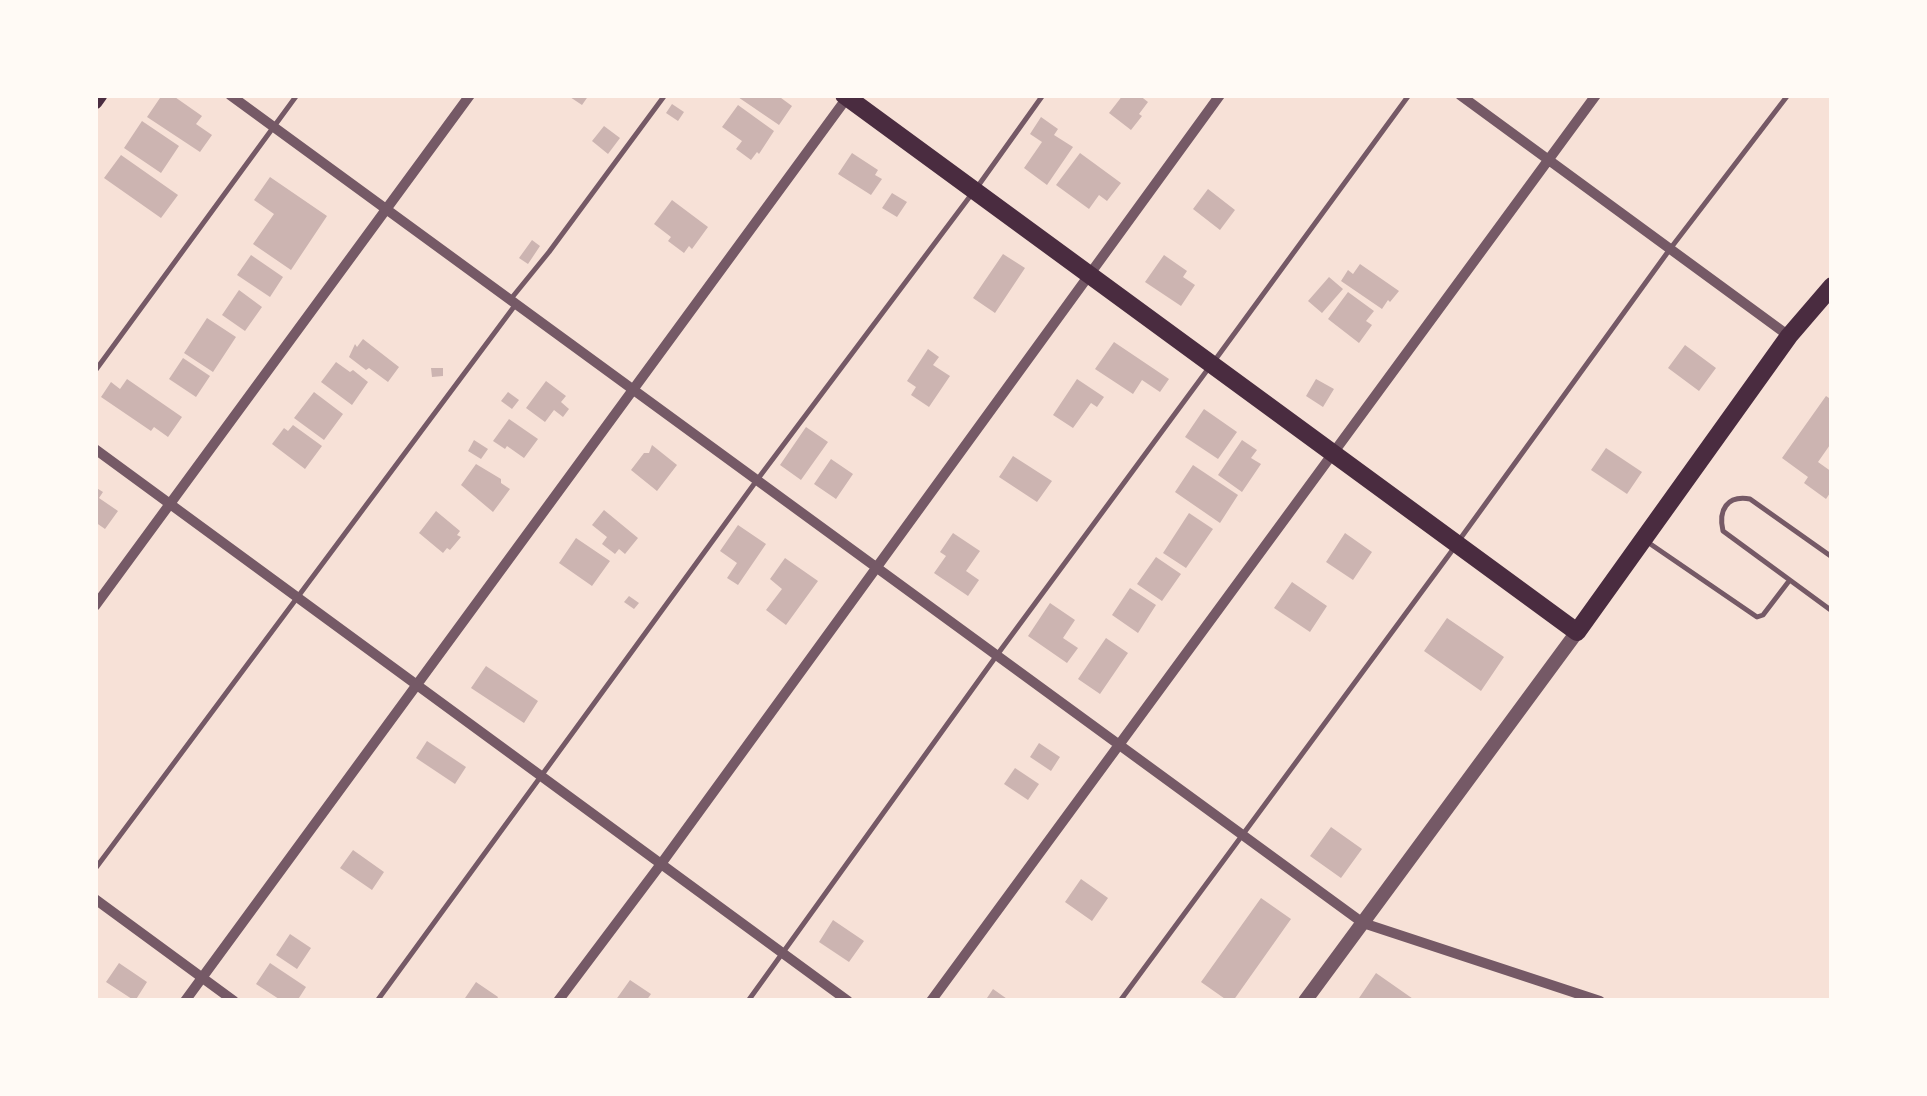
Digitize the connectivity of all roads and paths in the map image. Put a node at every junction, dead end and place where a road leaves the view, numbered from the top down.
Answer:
1 (100, 95) edge
2 (230, 95) edge
3 (297, 95) edge
4 (470, 95) edge
5 (665, 95) edge
6 (1043, 95) edge
7 (1220, 95) edge
8 (1408, 95) edge
9 (1460, 95) edge
10 (1596, 95) edge
11 (1788, 95) edge
12 (846, 96) edge
13 (95, 102) edge
14 (274, 127) junction
15 (1548, 160) junction
16 (974, 191) junction
17 (386, 209) junction
18 (1670, 249) junction
19 (1088, 274) junction
20 (1832, 286) edge
21 (513, 302) junction
22 (1789, 336) junction
23 (1211, 365) junction
24 (95, 371) edge
25 (634, 390) junction
26 (95, 449) edge
27 (1333, 455) junction
28 (757, 480) junction
29 (170, 504) junction
30 (1644, 539) junction
31 (1456, 545) junction
32 (1832, 557) edge
33 (876, 567) junction
34 (1789, 581) junction
35 (296, 597) junction
36 (95, 606) edge
37 (1832, 611) edge
38 (1577, 632) junction
39 (997, 656) junction
40 (417, 686) junction
41 (1119, 745) junction
42 (541, 775) junction
43 (1242, 835) junction
44 (661, 864) junction
45 (95, 869) edge
46 (95, 899) edge
47 (1362, 923) junction
48 (783, 954) junction
49 (202, 978) junction
50 (185, 1001) edge
51 (234, 1001) edge
52 (376, 1001) edge
53 (558, 1001) edge
54 (748, 1001) edge
55 (848, 1001) edge
56 (932, 1001) edge
57 (1120, 1001) edge
58 (1304, 1001) edge
59 (1600, 1001) edge

1 - 13 main road
2 - 14 street
3 - 14 lane
4 - 17 street
5 - 21 lane
6 - 16 lane
7 - 19 street
8 - 23 lane
9 - 15 street
10 - 15 street
11 - 18 lane
12 - 16 main road
12 - 25 street
14 - 17 street
14 - 24 lane
15 - 18 street
15 - 27 street
16 - 19 main road
16 - 28 lane
17 - 21 street
17 - 29 street
18 - 22 street
18 - 31 lane
19 - 23 main road
19 - 33 street
20 - 22 main road
21 - 25 street
21 - 35 lane
22 - 30 main road
23 - 27 main road
23 - 39 lane
25 - 28 street
25 - 40 street
26 - 29 street
27 - 31 main road
27 - 41 street
28 - 33 street
28 - 42 lane
29 - 35 street
29 - 36 street
30 - 34 lane
30 - 38 main road
31 - 38 main road
31 - 43 lane
32 - 34 lane
33 - 39 street
33 - 44 street
34 - 37 lane
35 - 40 street
35 - 45 lane
38 - 47 street
39 - 41 street
39 - 48 lane
40 - 42 street
40 - 49 street
41 - 43 street
41 - 56 street
42 - 44 street
42 - 52 lane
43 - 47 street
43 - 57 lane
44 - 48 street
44 - 53 street
46 - 49 street
47 - 58 street
47 - 59 street
48 - 54 lane
48 - 55 street
49 - 50 street
49 - 51 street

